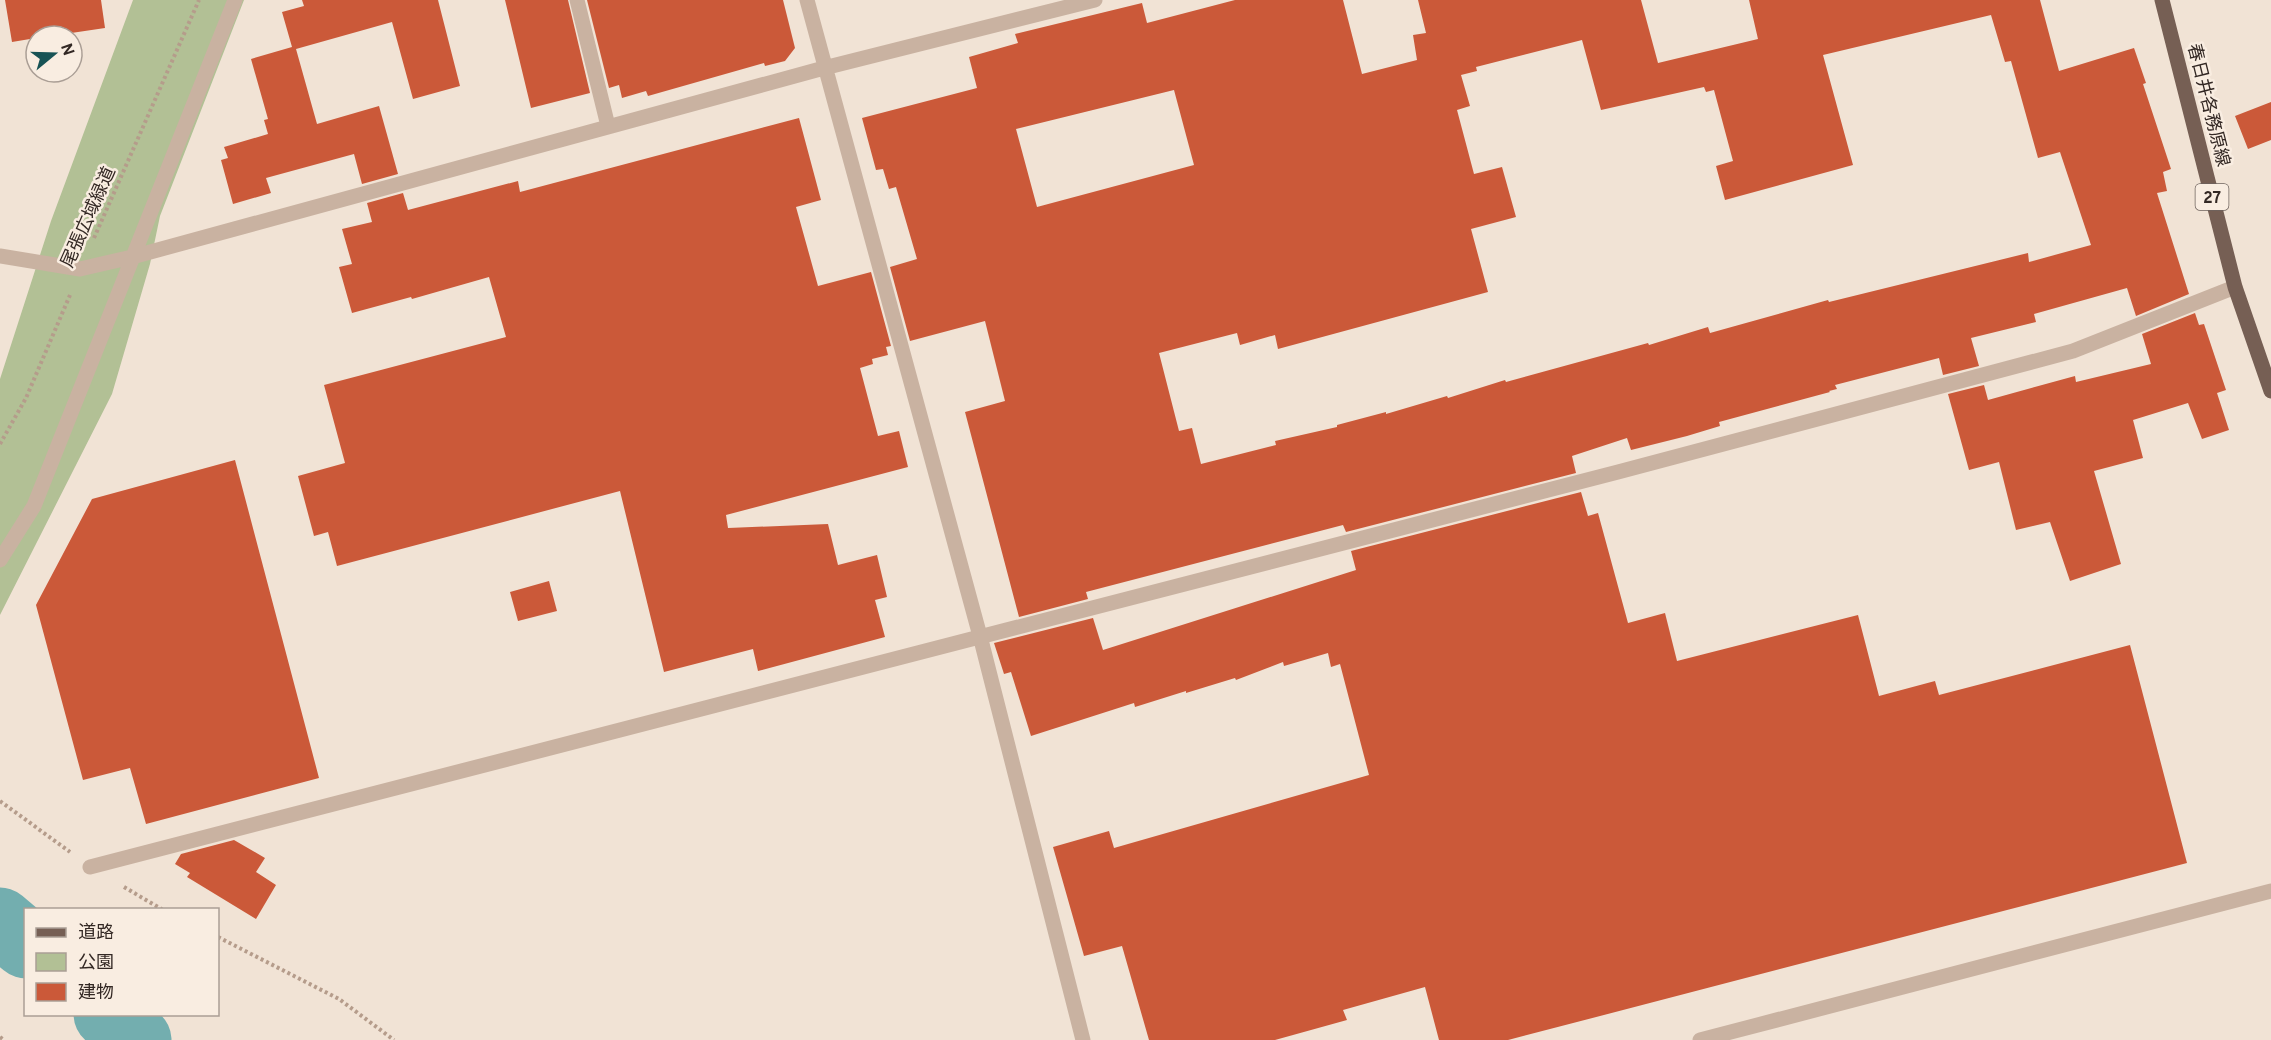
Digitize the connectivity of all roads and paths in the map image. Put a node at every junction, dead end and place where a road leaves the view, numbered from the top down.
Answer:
1 (199, 0) edge
2 (235, 0) edge
3 (577, 0) edge
4 (807, 0) edge
5 (1095, 0) edge
6 (2162, 0) edge
7 (824, 68) junction
8 (608, 126) junction
9 (0, 256) edge
10 (132, 257) junction
11 (80, 269) junction
12 (2235, 287) junction
13 (2271, 391) edge
14 (0, 444) edge
15 (0, 560) edge
16 (980, 636) junction
17 (0, 801) edge
18 (90, 867) joint
19 (2271, 891) edge
20 (219, 938) edge
21 (0, 1037) edge
22 (4, 1040) edge
23 (394, 1040) edge
24 (1083, 1040) edge
25 (1700, 1040) edge

1 - 11 path, 尾張広域緑道
2 - 10 street
3 - 8 street
4 - 7 street
5 - 7 street
6 - 12 main road, 春日井各務原線 / 27
7 - 8 street
7 - 16 street
8 - 10 street
9 - 11 street
10 - 11 street
10 - 15 street
11 - 14 path, 尾張広域緑道
12 - 13 main road, 春日井各務原線 / 27
12 - 16 street
16 - 18 street
16 - 24 street
17 - 18 path
19 - 25 street
20 - 23 path
21 - 22 path

